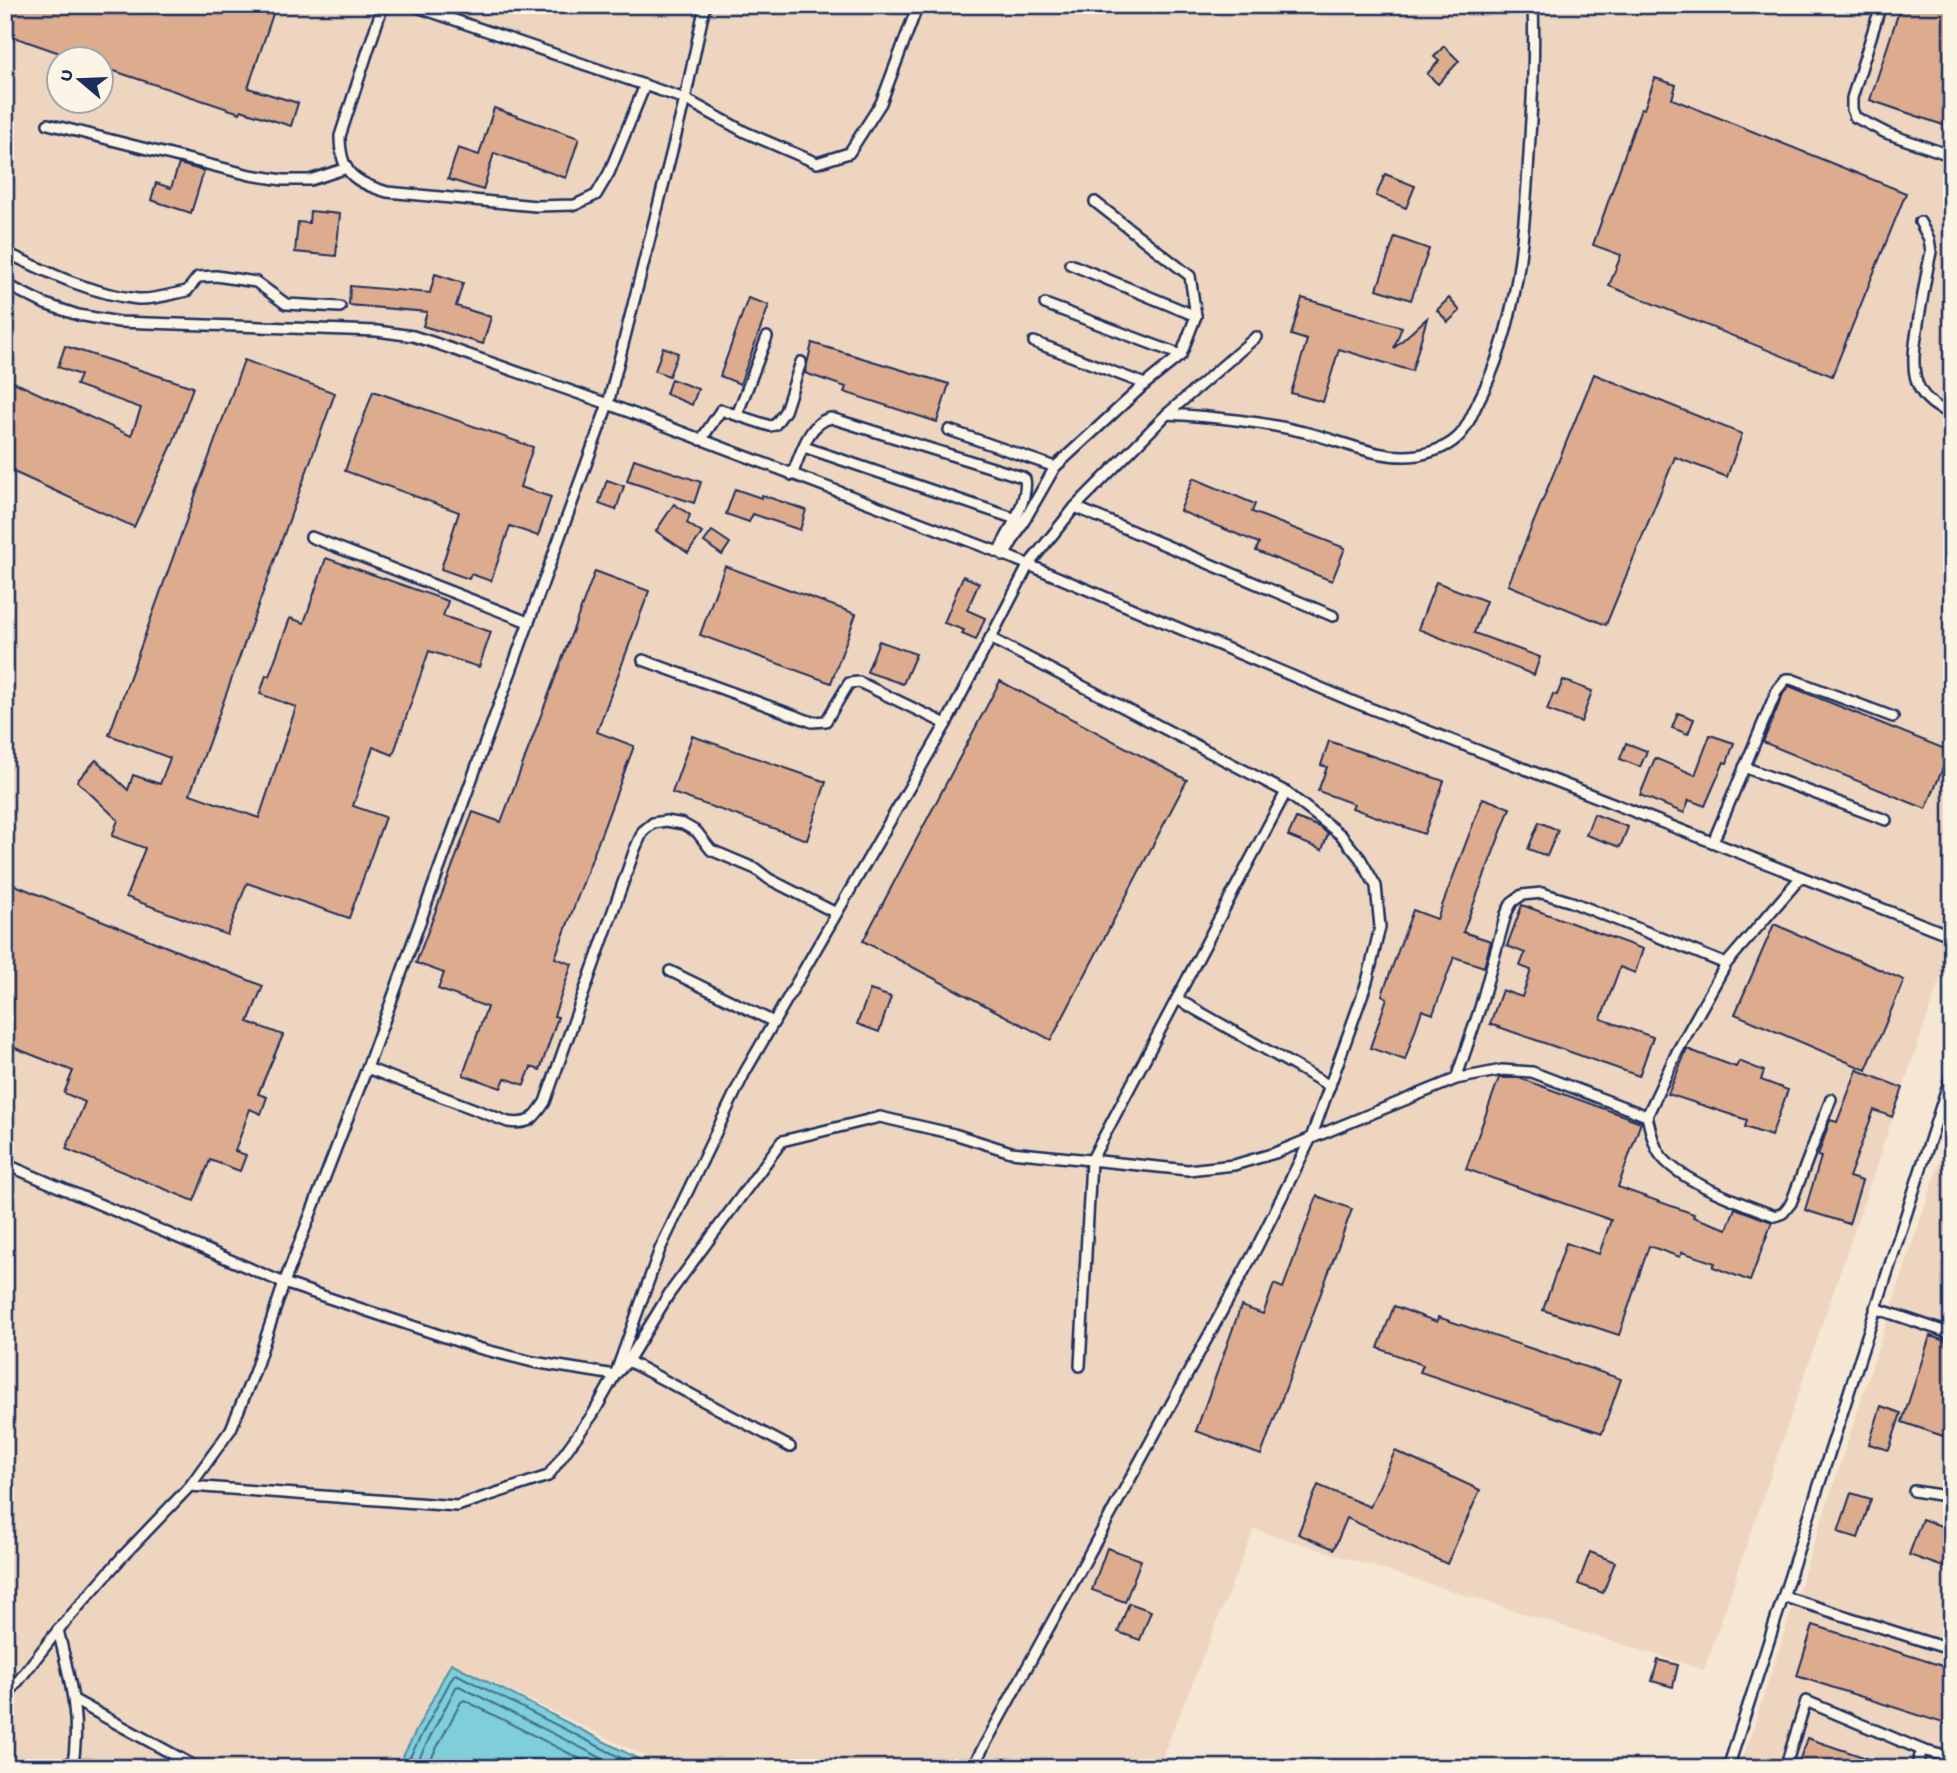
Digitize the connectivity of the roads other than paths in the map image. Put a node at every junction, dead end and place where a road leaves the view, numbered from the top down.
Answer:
1 (383, 5) edge
2 (411, 5) edge
3 (705, 5) edge
4 (918, 5) edge
5 (1533, 5) edge
6 (1881, 5) edge
7 (645, 85) junction
8 (685, 99) junction
9 (48, 124) dead end
10 (1952, 156) edge
11 (346, 168) junction
12 (1095, 202) dead end
13 (1920, 222) dead end
14 (5, 252) edge
15 (1070, 264) dead end
16 (5, 284) edge
17 (1045, 304) dead end
18 (340, 307) dead end
19 (1196, 316) junction
20 (767, 337) dead end
21 (1256, 337) dead end
22 (1034, 342) dead end
23 (1181, 355) junction
24 (801, 362) dead end
25 (1145, 384) junction
26 (608, 404) junction
27 (1167, 414) junction
28 (1952, 414) edge
29 (737, 415) junction
30 (949, 430) dead end
31 (701, 440) junction
32 (804, 447) junction
33 (1055, 467) junction
34 (792, 475) junction
35 (1075, 507) junction
36 (1016, 519) junction
37 (311, 537) dead end
38 (1001, 554) junction
39 (1029, 564) junction
40 (1333, 616) dead end
41 (528, 622) junction
42 (990, 638) junction
43 (643, 660) dead end
44 (1893, 717) dead end
45 (946, 723) junction
46 (1744, 767) junction
47 (1286, 792) junction
48 (1886, 820) dead end
49 (1713, 842) junction
50 (1801, 877) junction
51 (836, 913) junction
52 (1952, 936) edge
53 (1726, 964) junction
54 (670, 971) dead end
55 (1177, 999) junction
56 (774, 1022) junction
57 (367, 1068) junction
58 (1952, 1072) edge
59 (1456, 1079) junction
60 (1330, 1086) junction
61 (1831, 1099) dead end
62 (1647, 1116) junction
63 (1311, 1138) junction
64 (1090, 1161) junction
65 (5, 1164) edge
66 (285, 1283) junction
67 (1875, 1308) junction
68 (1952, 1334) edge
69 (628, 1361) junction
70 (1080, 1366) dead end
71 (615, 1375) junction
72 (790, 1447) dead end
73 (190, 1486) junction
74 (1914, 1491) dead end
75 (1952, 1497) edge
76 (1785, 1597) junction
77 (58, 1630) junction
78 (1952, 1650) edge
79 (5, 1698) edge
80 (74, 1700) junction
81 (1922, 1750) junction
82 (1952, 1758) edge
83 (72, 1768) edge
84 (198, 1768) edge
85 (972, 1768) edge
86 (1728, 1768) edge
87 (1785, 1768) edge
88 (1916, 1768) edge

1 - 11 lane
2 - 7 lane
3 - 8 lane
4 - 8 lane
5 - 27 lane
6 - 10 lane
7 - 8 lane
7 - 11 lane
8 - 26 lane
9 - 11 lane
12 - 19 lane
13 - 28 lane
14 - 18 lane
15 - 19 lane
16 - 26 lane
17 - 23 lane
19 - 23 lane
20 - 29 lane
21 - 27 lane
22 - 25 lane
23 - 25 lane
24 - 29 lane
25 - 33 lane
26 - 31 lane
26 - 41 lane
27 - 35 lane
29 - 31 lane
30 - 33 lane
31 - 34 lane
32 - 34 lane
32 - 36 lane
32 - 36 lane
33 - 38 lane
34 - 38 lane
35 - 39 lane
35 - 40 lane
36 - 38 lane
37 - 41 lane
38 - 39 lane
39 - 42 lane
39 - 49 lane
41 - 57 lane
42 - 45 lane
42 - 47 lane
43 - 45 lane
44 - 46 lane
45 - 51 lane
46 - 48 lane
46 - 49 lane
47 - 55 lane
47 - 60 lane
49 - 50 lane
50 - 52 lane
50 - 53 lane
51 - 56 lane
51 - 57 lane
53 - 59 lane
53 - 62 lane
54 - 56 lane
55 - 60 lane
55 - 64 lane
56 - 71 lane
57 - 66 lane
58 - 67 lane
59 - 62 lane
59 - 63 lane
60 - 63 lane
61 - 62 lane
63 - 64 lane
63 - 85 lane
64 - 69 lane
64 - 70 lane
65 - 66 lane
66 - 71 lane
66 - 73 lane
67 - 68 lane
67 - 76 lane
69 - 71 lane
69 - 72 lane
71 - 73 lane
73 - 77 lane
74 - 75 lane
76 - 78 lane
76 - 86 lane
77 - 79 lane
77 - 80 lane
80 - 83 lane
80 - 84 lane
81 - 82 lane
81 - 87 lane
81 - 88 lane

